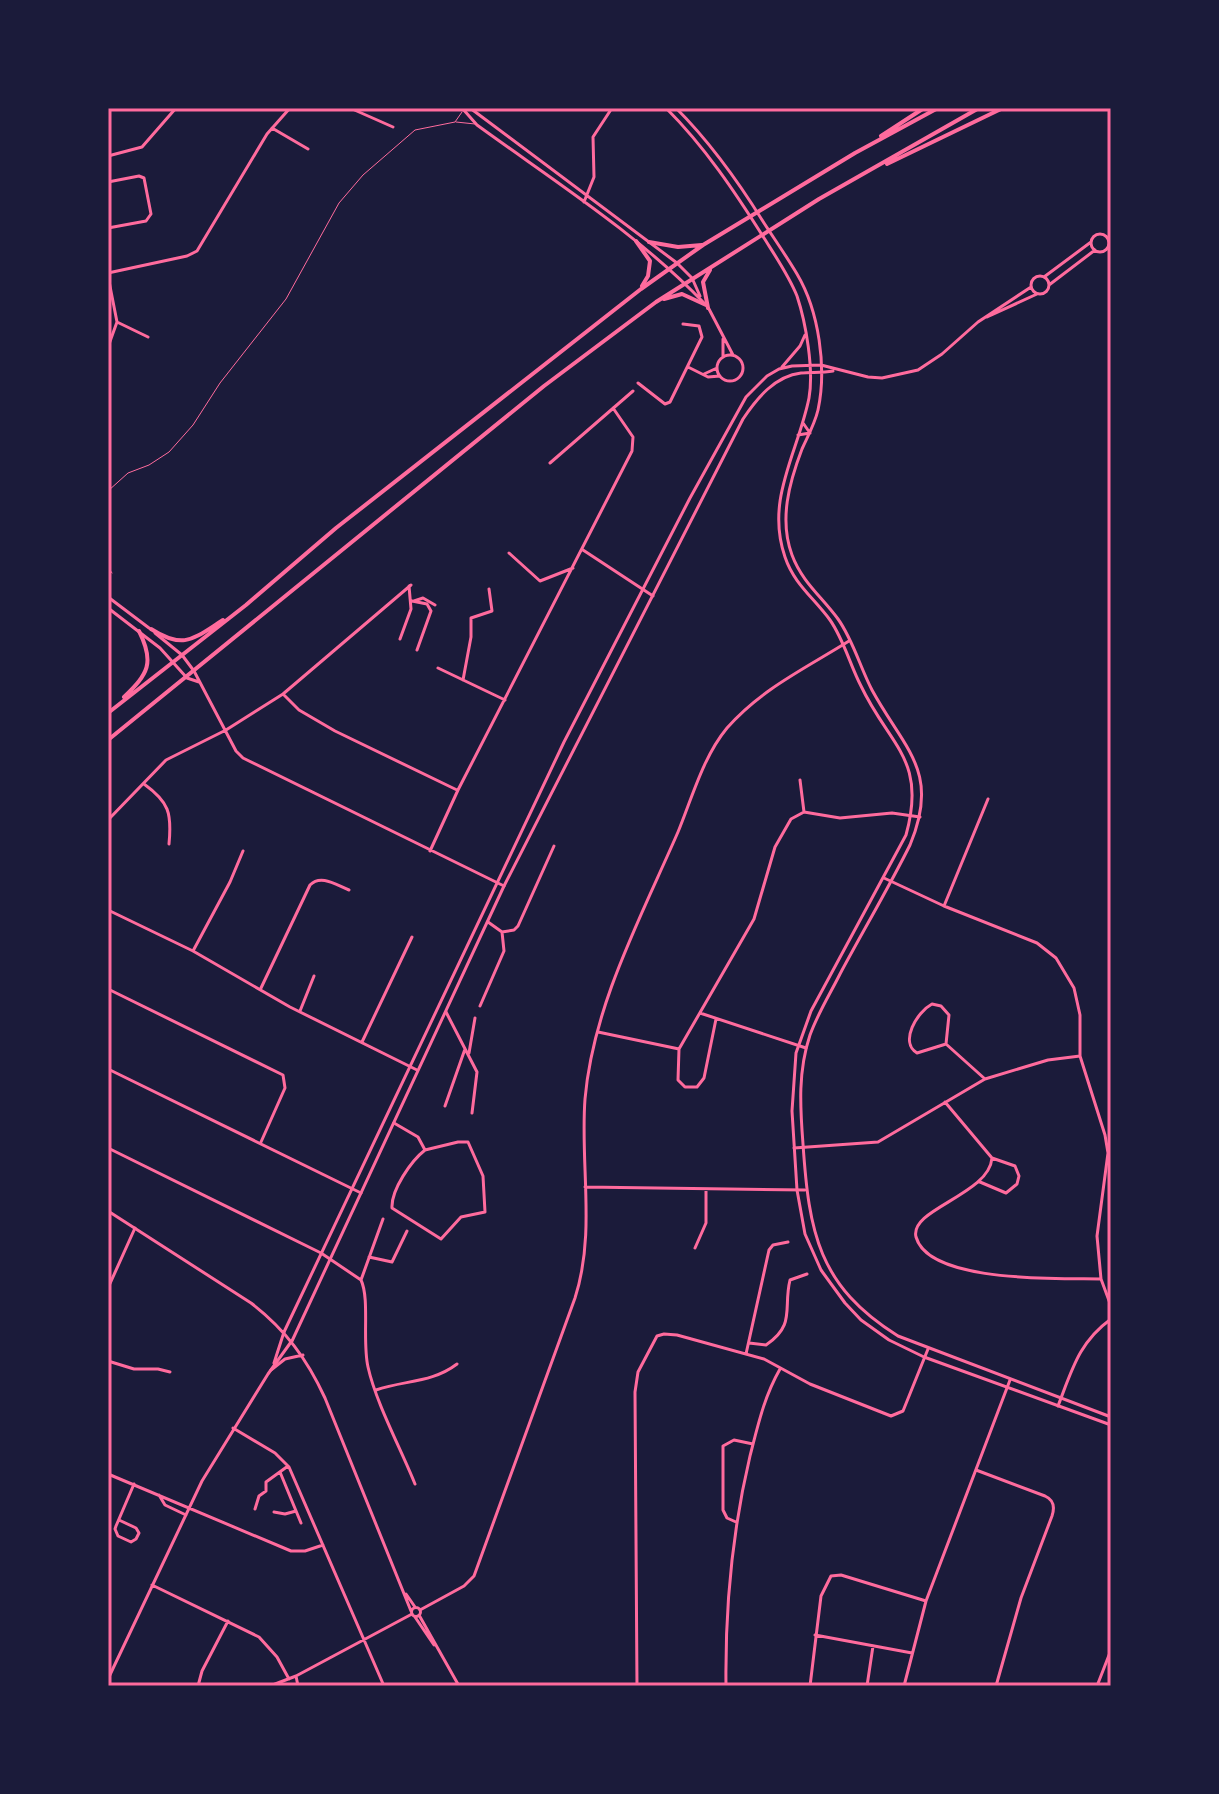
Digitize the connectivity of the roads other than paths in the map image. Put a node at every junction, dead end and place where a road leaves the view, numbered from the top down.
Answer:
1 (176, 108) edge
2 (290, 108) edge
3 (350, 108) edge
4 (465, 108) edge
5 (478, 108) edge
6 (612, 108) edge
7 (666, 108) edge
8 (676, 108) edge
9 (924, 108) edge
10 (938, 108) edge
11 (979, 108) edge
12 (1003, 108) edge
13 (482, 118) junction
14 (455, 122) junction
15 (477, 125) junction
16 (393, 127) dead end
17 (272, 128) junction
18 (308, 149) dead end
19 (855, 153) junction
20 (108, 156) edge
21 (874, 170) junction
22 (108, 182) edge
23 (588, 195) junction
24 (584, 202) junction
25 (108, 228) edge
26 (1109, 237) edge
27 (636, 241) junction
28 (649, 242) junction
29 (1091, 242) junction
30 (703, 245) junction
31 (1110, 246) edge
32 (1095, 250) junction
33 (677, 263) junction
34 (718, 263) junction
35 (669, 268) junction
36 (108, 275) edge
37 (1044, 277) junction
38 (692, 278) junction
39 (683, 284) junction
40 (1049, 285) junction
41 (1031, 287) junction
42 (641, 289) junction
43 (1037, 294) junction
44 (701, 300) junction
45 (656, 302) junction
46 (707, 306) junction
47 (987, 317) junction
48 (117, 322) junction
49 (683, 324) dead end
50 (806, 334) junction
51 (723, 335) junction
52 (148, 337) dead end
53 (108, 347) edge
54 (733, 355) junction
55 (723, 357) junction
56 (809, 365) junction
57 (821, 365) junction
58 (688, 367) junction
59 (717, 368) junction
60 (779, 369) junction
61 (836, 370) junction
62 (810, 373) junction
63 (821, 373) junction
64 (704, 374) junction
65 (720, 376) junction
66 (638, 383) dead end
67 (633, 391) dead end
68 (613, 408) junction
69 (802, 422) junction
70 (810, 433) junction
71 (798, 435) junction
72 (550, 463) dead end
73 (108, 491) edge
74 (583, 550) junction
75 (509, 553) dead end
76 (108, 567) edge
77 (573, 568) junction
78 (112, 573) junction
79 (108, 574) edge
80 (108, 580) edge
81 (108, 587) edge
82 (489, 589) dead end
83 (643, 590) junction
84 (653, 596) junction
85 (109, 598) edge
86 (413, 601) junction
87 (246, 605) junction
88 (435, 605) dead end
89 (108, 608) edge
90 (492, 611) junction
91 (500, 611) dead end
92 (151, 629) junction
93 (139, 631) junction
94 (400, 639) dead end
95 (849, 641) junction
96 (843, 645) junction
97 (417, 650) dead end
98 (182, 655) junction
99 (174, 662) junction
100 (438, 668) dead end
101 (194, 671) junction
102 (187, 678) junction
103 (463, 680) junction
104 (199, 682) junction
105 (283, 694) junction
106 (505, 700) junction
107 (108, 713) edge
108 (226, 730) junction
109 (108, 740) edge
110 (800, 780) dead end
111 (144, 784) junction
112 (458, 790) junction
113 (988, 799) dead end
114 (804, 812) junction
115 (912, 815) junction
116 (920, 817) junction
117 (108, 820) edge
118 (169, 844) dead end
119 (554, 846) dead end
120 (243, 851) dead end
121 (430, 851) junction
122 (884, 878) junction
123 (892, 881) junction
124 (495, 883) junction
125 (504, 886) junction
126 (349, 890) dead end
127 (944, 906) junction
128 (108, 910) edge
129 (488, 921) junction
130 (502, 932) junction
131 (412, 937) dead end
132 (193, 951) junction
133 (314, 976) dead end
134 (261, 988) junction
135 (108, 989) edge
136 (480, 1006) dead end
137 (300, 1011) junction
138 (446, 1012) junction
139 (700, 1013) junction
140 (475, 1018) dead end
141 (716, 1019) junction
142 (598, 1032) junction
143 (362, 1042) junction
144 (946, 1044) junction
145 (798, 1045) junction
146 (807, 1048) junction
147 (465, 1049) junction
148 (679, 1049) junction
149 (469, 1055) junction
150 (1080, 1056) junction
151 (410, 1066) junction
152 (108, 1069) edge
153 (419, 1071) junction
154 (985, 1079) junction
155 (945, 1102) junction
156 (445, 1106) dead end
157 (472, 1113) dead end
158 (394, 1123) junction
159 (260, 1142) junction
160 (803, 1147) junction
161 (108, 1148) edge
162 (794, 1148) junction
163 (425, 1150) junction
164 (992, 1158) junction
165 (980, 1182) junction
166 (585, 1187) junction
167 (351, 1188) junction
168 (706, 1189) junction
169 (797, 1190) junction
170 (805, 1190) junction
171 (361, 1193) junction
172 (108, 1211) edge
173 (383, 1219) dead end
174 (135, 1228) junction
175 (407, 1231) dead end
176 (788, 1242) dead end
177 (695, 1248) dead end
178 (321, 1253) junction
179 (369, 1257) junction
180 (330, 1258) junction
181 (807, 1274) dead end
182 (1101, 1279) junction
183 (361, 1280) junction
184 (108, 1288) edge
185 (1111, 1306) edge
186 (1111, 1319) edge
187 (284, 1332) junction
188 (292, 1341) junction
189 (749, 1343) junction
190 (928, 1349) junction
191 (746, 1354) junction
192 (303, 1355) junction
193 (924, 1357) junction
194 (108, 1361) edge
195 (457, 1364) dead end
196 (272, 1368) junction
197 (781, 1368) junction
198 (170, 1372) dead end
199 (1010, 1380) junction
200 (1007, 1388) junction
201 (376, 1390) junction
202 (1061, 1398) junction
203 (1058, 1406) junction
204 (1111, 1417) edge
205 (1111, 1425) edge
206 (233, 1428) junction
207 (753, 1444) junction
208 (288, 1466) junction
209 (976, 1470) junction
210 (280, 1472) junction
211 (108, 1474) edge
212 (134, 1484) junction
213 (415, 1484) dead end
214 (156, 1493) junction
215 (189, 1509) junction
216 (255, 1509) dead end
217 (296, 1511) junction
218 (274, 1512) dead end
219 (186, 1515) junction
220 (119, 1520) junction
221 (736, 1522) junction
222 (301, 1523) dead end
223 (324, 1545) junction
224 (152, 1585) junction
225 (926, 1601) junction
226 (415, 1613) junction
227 (228, 1621) junction
228 (815, 1635) junction
229 (366, 1639) junction
230 (873, 1646) junction
231 (1111, 1650) edge
232 (912, 1653) junction
233 (296, 1676) junction
234 (108, 1679) edge
235 (289, 1679) junction
236 (198, 1686) edge
237 (270, 1686) edge
238 (298, 1686) edge
239 (384, 1686) edge
240 (459, 1686) edge
241 (637, 1686) edge
242 (726, 1686) edge
243 (810, 1686) edge
244 (867, 1686) edge
245 (904, 1686) edge
246 (996, 1686) edge
247 (1097, 1686) edge

1 - 20 street
2 - 17 street
3 - 16 street
4 - 13 street
4 - 14 lane
4 - 15 street
5 - 13 street
6 - 23 street
7 - 50 street
8 - 57 street
9 - 19 main road
10 - 19 main road
11 - 21 main road
12 - 21 main road
13 - 23 street
14 - 15 lane
14 - 73 lane
15 - 24 street
17 - 18 street
17 - 36 street
19 - 30 main road
21 - 34 main road
22 - 25 street
23 - 24 street
23 - 28 street
24 - 27 street
26 - 29 street
26 - 31 street
27 - 35 street
27 - 42 main road
28 - 30 main road
28 - 33 street
29 - 32 street
29 - 37 street
30 - 33 main road
31 - 32 street
32 - 40 street
33 - 35 main road
33 - 38 street
34 - 38 main road
34 - 46 main road
35 - 39 street
35 - 42 main road
36 - 48 street
37 - 40 street
37 - 41 street
38 - 39 main road
38 - 44 street
39 - 44 street
39 - 45 main road
40 - 43 street
41 - 43 street
41 - 47 street
42 - 87 main road
43 - 47 street
44 - 46 street
45 - 46 main road
45 - 101 main road
46 - 51 street
47 - 61 street
48 - 52 street
48 - 53 street
49 - 58 street
50 - 56 street
50 - 60 street
51 - 54 street
51 - 55 street
54 - 55 street
54 - 65 street
55 - 59 street
56 - 57 street
56 - 60 street
56 - 62 street
57 - 61 street
57 - 63 street
58 - 64 street
58 - 66 street
59 - 64 street
59 - 65 street
60 - 83 street
61 - 63 street
62 - 63 street
62 - 69 street
62 - 84 street
63 - 70 street
64 - 65 street
67 - 68 street
68 - 72 street
68 - 74 street
69 - 70 street
69 - 71 street
70 - 71 street
70 - 95 street
71 - 96 street
74 - 77 street
74 - 83 street
75 - 77 street
76 - 78 lane
77 - 106 street
78 - 79 lane
78 - 80 lane
81 - 85 lane
82 - 90 street
83 - 84 street
83 - 124 street
84 - 125 street
85 - 92 street
86 - 88 street
86 - 94 street
86 - 97 street
86 - 105 street
87 - 92 main road
87 - 98 main road
89 - 93 street
90 - 91 street
90 - 103 street
92 - 98 street
93 - 99 street
93 - 107 main road
95 - 96 street
95 - 116 street
96 - 115 street
96 - 142 street
98 - 99 main road
98 - 101 street
99 - 102 street
99 - 107 main road
100 - 103 street
101 - 102 main road
101 - 104 street
102 - 104 street
102 - 109 main road
103 - 106 street
104 - 108 street
105 - 108 street
105 - 112 street
106 - 112 street
108 - 111 street
108 - 121 street
110 - 114 street
111 - 117 street
111 - 118 street
112 - 121 street
113 - 127 street
114 - 115 street
114 - 139 street
115 - 116 street
115 - 122 street
116 - 123 street
119 - 130 street
120 - 132 street
121 - 124 street
122 - 123 street
122 - 145 street
123 - 127 street
123 - 146 street
124 - 125 street
124 - 151 street
125 - 129 street
126 - 134 street
127 - 150 street
128 - 132 street
129 - 130 street
129 - 138 street
130 - 136 street
131 - 143 street
132 - 134 street
133 - 137 street
134 - 137 street
135 - 159 street
137 - 143 street
138 - 147 street
138 - 153 street
139 - 141 street
139 - 148 street
140 - 149 street
141 - 145 street
141 - 148 street
142 - 148 street
142 - 166 street
143 - 151 street
144 - 144 street
144 - 154 street
145 - 146 street
145 - 162 street
146 - 160 street
147 - 149 street
147 - 156 street
149 - 157 street
150 - 154 street
150 - 182 street
151 - 153 street
151 - 167 street
152 - 159 street
153 - 158 street
154 - 155 street
155 - 160 street
155 - 164 street
158 - 163 street
158 - 171 street
159 - 167 street
160 - 162 street
160 - 170 street
161 - 178 street
162 - 169 street
163 - 163 street
164 - 165 street
164 - 165 street
165 - 182 street
166 - 168 street
166 - 226 street
167 - 171 street
167 - 178 street
168 - 169 street
168 - 177 street
169 - 170 street
169 - 193 street
170 - 190 street
171 - 180 street
172 - 174 street
173 - 179 street
174 - 184 street
174 - 187 street
175 - 179 street
176 - 189 street
178 - 180 street
178 - 187 street
179 - 183 street
180 - 183 street
180 - 188 street
181 - 189 street
182 - 185 street
183 - 201 street
186 - 202 street
187 - 188 street
187 - 196 street
188 - 192 street
188 - 196 street
189 - 191 street
190 - 193 street
190 - 199 street
191 - 197 street
191 - 241 street
192 - 196 street
192 - 226 street
193 - 197 street
193 - 200 street
194 - 198 street
195 - 201 street
196 - 206 street
197 - 207 street
199 - 200 street
199 - 202 street
200 - 203 street
200 - 209 street
201 - 213 street
202 - 203 street
202 - 204 street
203 - 205 street
206 - 208 street
206 - 215 street
207 - 221 street
207 - 221 street
208 - 210 street
208 - 223 street
209 - 225 street
209 - 246 street
210 - 216 street
210 - 217 street
211 - 212 street
212 - 214 street
212 - 220 street
214 - 215 street
214 - 219 street
215 - 219 street
215 - 223 street
217 - 218 street
217 - 222 street
219 - 224 street
220 - 220 street
221 - 242 street
223 - 229 street
224 - 227 street
224 - 234 street
225 - 228 street
225 - 232 street
226 - 229 street
226 - 240 street
227 - 235 street
227 - 236 street
228 - 230 street
228 - 243 street
229 - 233 street
229 - 239 street
230 - 232 street
230 - 244 street
231 - 247 street
232 - 245 street
233 - 235 street
233 - 238 street
235 - 237 street

